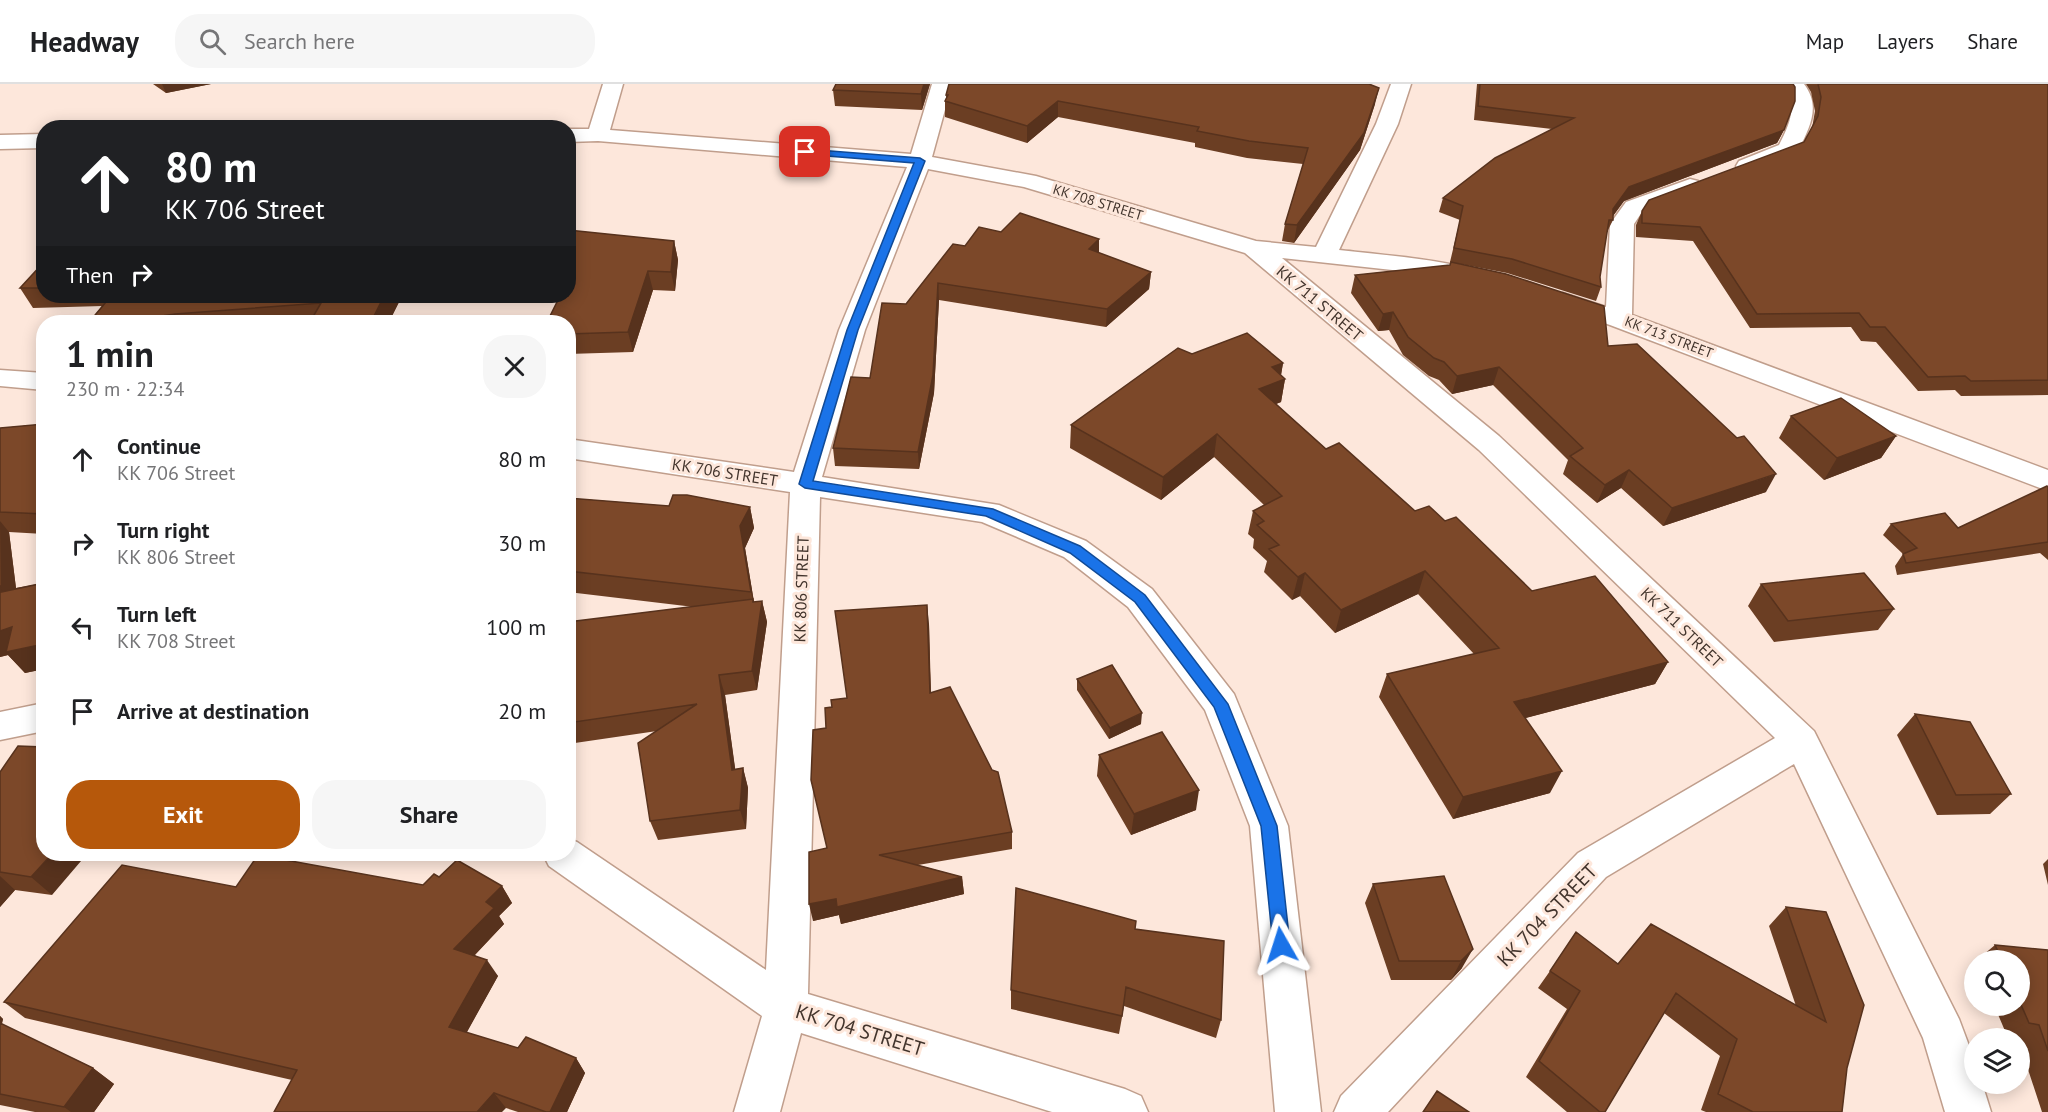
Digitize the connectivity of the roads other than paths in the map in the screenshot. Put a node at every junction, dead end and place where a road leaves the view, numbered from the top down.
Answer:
1 (613, 84) edge
2 (942, 84) edge
3 (1401, 84) edge
4 (1794, 84) edge
5 (598, 135) junction
6 (576, 136) edge
7 (36, 141) edge
8 (0, 142) edge
9 (920, 161) junction
10 (1254, 248) junction
11 (1324, 256) junction
12 (1496, 281) edge
13 (1541, 294) edge
14 (1619, 319) junction
15 (0, 378) edge
16 (36, 380) edge
17 (576, 449) edge
18 (2048, 481) edge
19 (805, 484) junction
20 (36, 719) edge
21 (0, 726) edge
22 (1801, 741) junction
23 (572, 861) edge
24 (786, 1008) junction
25 (757, 1112) edge
26 (1125, 1112) edge
27 (1298, 1112) edge
28 (1357, 1112) edge
29 (1968, 1112) edge

1 - 5 street
2 - 9 street, KK 806 STREET
3 - 11 street
4 - 14 street, KK 713 STREET
5 - 6 street, KK 708 STREET
5 - 9 street, KK 708 STREET
7 - 8 street
9 - 10 street, KK 708 STREET
9 - 19 street, KK 806 STREET
10 - 11 street, KK 708 STREET
10 - 22 street, KK 711 STREET
11 - 12 street, KK 708 STREET
13 - 14 street
14 - 18 street, KK 713 STREET
15 - 16 street
17 - 19 street, KK 706 STREET
19 - 24 street, KK 806 STREET
19 - 27 street, KK 706 STREET
20 - 21 street
22 - 28 street, KK 704 STREET
22 - 29 street, KK 711 STREET
23 - 24 street, KK 704 STREET
24 - 25 street, KK 806 STREET
24 - 26 street, KK 704 STREET

